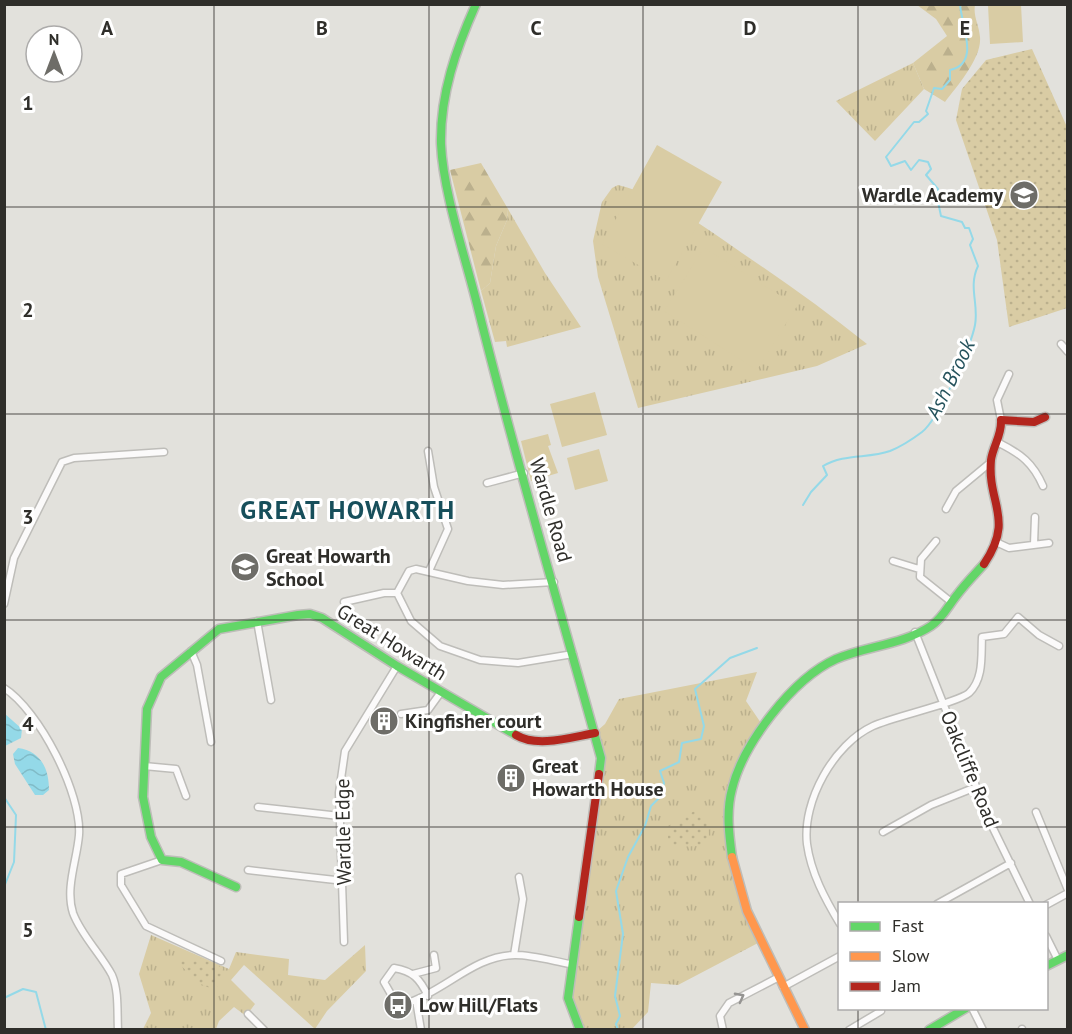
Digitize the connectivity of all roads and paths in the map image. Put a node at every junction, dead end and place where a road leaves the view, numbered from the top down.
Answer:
1 (476, 4) edge
2 (1061, 344) dead end
3 (1068, 352) edge
4 (1009, 374) dead end
5 (1045, 417) dead end
6 (1001, 420) junction
7 (999, 442) junction
8 (428, 451) dead end
9 (165, 452) dead end
10 (991, 462) junction
11 (524, 473) junction
12 (487, 483) dead end
13 (1043, 486) dead end
14 (946, 509) dead end
15 (1035, 517) dead end
16 (936, 541) dead end
17 (996, 542) junction
18 (1049, 543) dead end
19 (1034, 544) junction
20 (893, 561) dead end
21 (918, 569) junction
22 (429, 571) junction
23 (554, 582) junction
24 (397, 593) junction
25 (950, 601) junction
26 (344, 602) dead end
27 (4, 604) edge
28 (257, 621) junction
29 (915, 632) junction
30 (1059, 646) dead end
31 (191, 651) junction
32 (573, 654) junction
33 (396, 666) junction
34 (4, 688) edge
35 (441, 692) junction
36 (271, 700) dead end
37 (943, 702) junction
38 (400, 714) dead end
39 (595, 733) junction
40 (211, 742) dead end
41 (144, 766) junction
42 (976, 787) junction
43 (186, 796) dead end
44 (258, 807) dead end
45 (1036, 812) dead end
46 (340, 816) junction
47 (883, 832) dead end
48 (162, 860) junction
49 (1011, 863) junction
50 (248, 870) dead end
51 (519, 877) dead end
52 (344, 881) junction
53 (236, 887) dead end
54 (1068, 892) edge
55 (939, 902) edge
56 (1030, 902) edge
57 (1048, 904) edge
58 (838, 921) edge
59 (1048, 938) edge
60 (344, 942) dead end
61 (434, 955) dead end
62 (514, 955) junction
63 (1068, 955) edge
64 (838, 957) edge
65 (1058, 960) junction
66 (221, 961) dead end
67 (570, 964) junction
68 (1048, 965) edge
69 (413, 974) junction
70 (777, 978) junction
71 (783, 987) junction
72 (428, 996) junction
73 (416, 1000) junction
74 (962, 1010) edge
75 (973, 1010) edge
76 (881, 1011) dead end
77 (248, 1014) dead end
78 (118, 1029) edge
79 (264, 1029) edge
80 (421, 1029) edge
81 (580, 1029) edge
82 (723, 1029) edge
83 (805, 1029) edge
84 (849, 1029) edge
85 (929, 1029) edge
86 (981, 1029) edge

1 - 11 main road, Wardle Road
2 - 3 street
4 - 6 street
5 - 6 main road
6 - 7 main road
7 - 10 main road
7 - 13 street
8 - 22 street
9 - 27 street
10 - 14 street
10 - 17 main road
11 - 12 street
11 - 23 main road, Wardle Road
15 - 19 street
16 - 21 street
17 - 19 street
17 - 25 main road
18 - 19 street
20 - 21 street
21 - 25 street
22 - 23 street
22 - 24 street
23 - 32 main road, Wardle Road
24 - 26 street
24 - 32 street
25 - 29 main road
28 - 31 main road, Great Howarth
28 - 33 main road, Great Howarth
28 - 36 street
29 - 37 street, Oakcliffe Road
29 - 70 main road
30 - 37 street
31 - 40 street
31 - 41 main road, Great Howarth
32 - 39 main road, Wardle Road
33 - 35 main road, Great Howarth
33 - 46 street, Wardle Edge
34 - 78 street
35 - 38 street
35 - 39 main road, Great Howarth
37 - 42 street, Oakcliffe Road
37 - 58 street
39 - 67 main road, Wardle Road
41 - 43 street
41 - 48 main road, Great Howarth
42 - 47 street
42 - 49 street, Oakcliffe Road
44 - 46 street
45 - 54 street
46 - 52 street, Wardle Edge
48 - 53 main road
48 - 66 street
49 - 55 street
49 - 56 street, Oakcliffe Road
50 - 52 street
51 - 62 street
52 - 60 street, Wardle Edge
54 - 57 street
59 - 65 street
61 - 69 street
62 - 67 street
62 - 72 street
63 - 65 main road
64 - 71 street
65 - 68 main road
67 - 81 main road, Wardle Road
69 - 72 street
69 - 73 street
70 - 71 main road
82 -> 70 street
71 - 83 main road
72 - 73 street
73 - 80 street
74 - 85 main road
75 - 86 street
76 - 84 street
77 - 79 street

